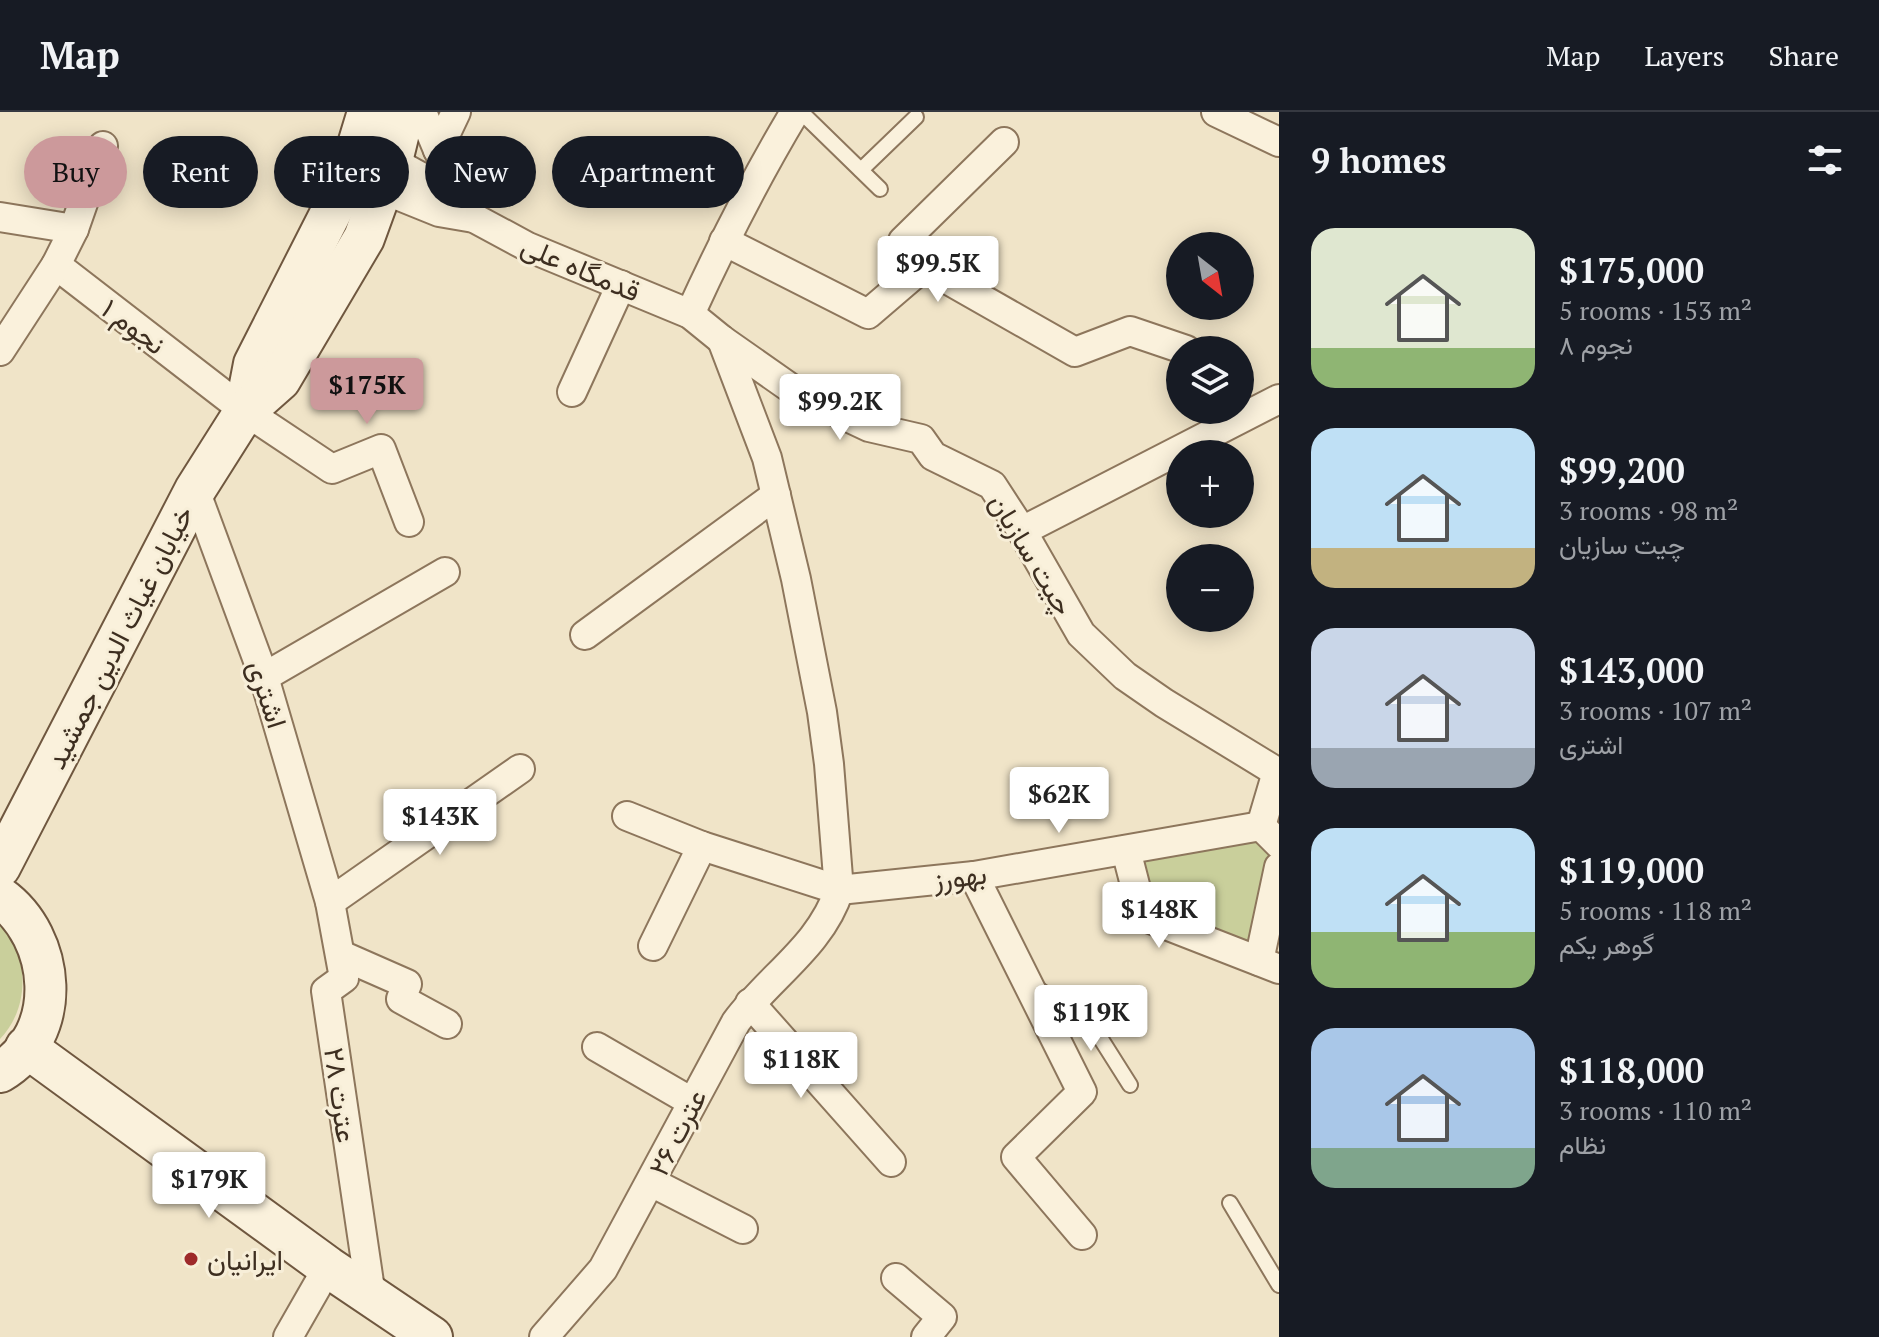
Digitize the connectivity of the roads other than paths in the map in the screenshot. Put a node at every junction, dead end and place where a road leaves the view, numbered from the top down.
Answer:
1 (368, 112) edge
2 (404, 112) edge
3 (422, 112) edge
4 (456, 112) edge
5 (798, 112) edge
6 (1226, 114) edge
7 (916, 117) dead end
8 (369, 136) edge
9 (390, 136) edge
10 (432, 136) edge
11 (445, 136) edge
12 (1004, 142) dead end
13 (1279, 142) edge
14 (861, 170) junction
15 (880, 189) dead end
16 (409, 194) edge
17 (81, 208) edge
18 (367, 208) edge
19 (469, 208) edge
20 (0, 217) edge
21 (474, 218) junction
22 (74, 229) junction
23 (724, 241) junction
24 (56, 265) junction
25 (924, 266) junction
26 (621, 285) junction
27 (690, 314) junction
28 (722, 340) junction
29 (1166, 343) edge
30 (0, 351) edge
31 (572, 392) dead end
32 (1279, 399) edge
33 (1254, 408) edge
34 (245, 411) junction
35 (1222, 424) edge
36 (195, 490) junction
37 (776, 495) junction
38 (409, 522) dead end
39 (1022, 531) junction
40 (445, 572) dead end
41 (585, 635) dead end
42 (264, 677) junction
43 (520, 769) dead end
44 (1278, 772) edge
45 (627, 816) dead end
46 (1270, 835) edge
47 (702, 846) junction
48 (1126, 850) junction
49 (0, 867) edge
50 (1279, 867) edge
51 (974, 876) junction
52 (839, 890) junction
53 (0, 897) edge
54 (330, 902) junction
55 (653, 946) dead end
56 (341, 955) junction
57 (1269, 965) edge
58 (1025, 980) junction
59 (750, 1003) junction
60 (447, 1024) dead end
61 (597, 1047) dead end
62 (13, 1060) edge
63 (1130, 1085) dead end
64 (692, 1102) junction
65 (891, 1162) dead end
66 (651, 1182) junction
67 (1230, 1203) dead end
68 (743, 1229) dead end
69 (1082, 1235) dead end
70 (328, 1267) junction
71 (896, 1278) dead end
72 (1279, 1285) edge
73 (371, 1296) junction
74 (288, 1337) edge
75 (432, 1337) edge
76 (544, 1337) edge
77 (926, 1337) edge

1 - 8 main road, خیابان غیاث الدین جمشید
2 - 9 main road, خیابان غیاث الدین جمشید
3 - 10 street
4 - 11 street
5 - 14 lane
5 - 23 street
6 - 13 street
7 - 14 lane
12 - 25 street
14 - 15 lane
16 - 21 street, قدمگاه علی
17 - 22 street
18 - 34 main road, خیابان غیاث الدین جمشید
19 - 21 street
20 - 22 street
21 - 26 street, قدمگاه علی
22 - 24 street
23 - 25 street
23 - 27 street
24 - 30 street
24 - 34 street, نجوم ۱
25 - 29 street
26 - 27 street, قدمگاه علی
26 - 31 street
27 - 28 street, چیت سازیان
28 - 37 street
28 - 39 street, چیت سازیان
32 - 33 street
34 - 36 main road, خیابان غیاث الدین جمشید
34 - 38 street, نجوم ۱
35 - 39 street
36 - 42 street, اشتری
36 - 49 main road, خیابان غیاث الدین جمشید
37 - 41 street
37 - 52 street
39 - 44 street, چیت سازیان
40 - 42 street
42 - 54 street, اشتری
43 - 54 street
44 - 46 street, بهورز
45 - 47 street
46 - 48 street, بهورز
47 - 52 street
47 - 55 street
48 - 51 street, بهورز
48 - 57 street
50 - 57 street
51 - 52 street, بهورز
51 - 58 street
52 - 59 street, عترت ۲۶
53 - 62 main road
54 - 56 street, عترت ۲۸
56 - 60 street
56 - 73 street, عترت ۲۸
58 - 63 lane
58 - 69 street
59 - 64 street, عترت ۲۶
59 - 65 street
61 - 64 street
62 - 70 main road
64 - 66 street, عترت ۲۶
66 - 68 street
66 - 76 street, عترت ۲۶
67 - 72 lane
70 - 73 main road
70 - 74 street
71 - 77 street
73 - 75 main road

